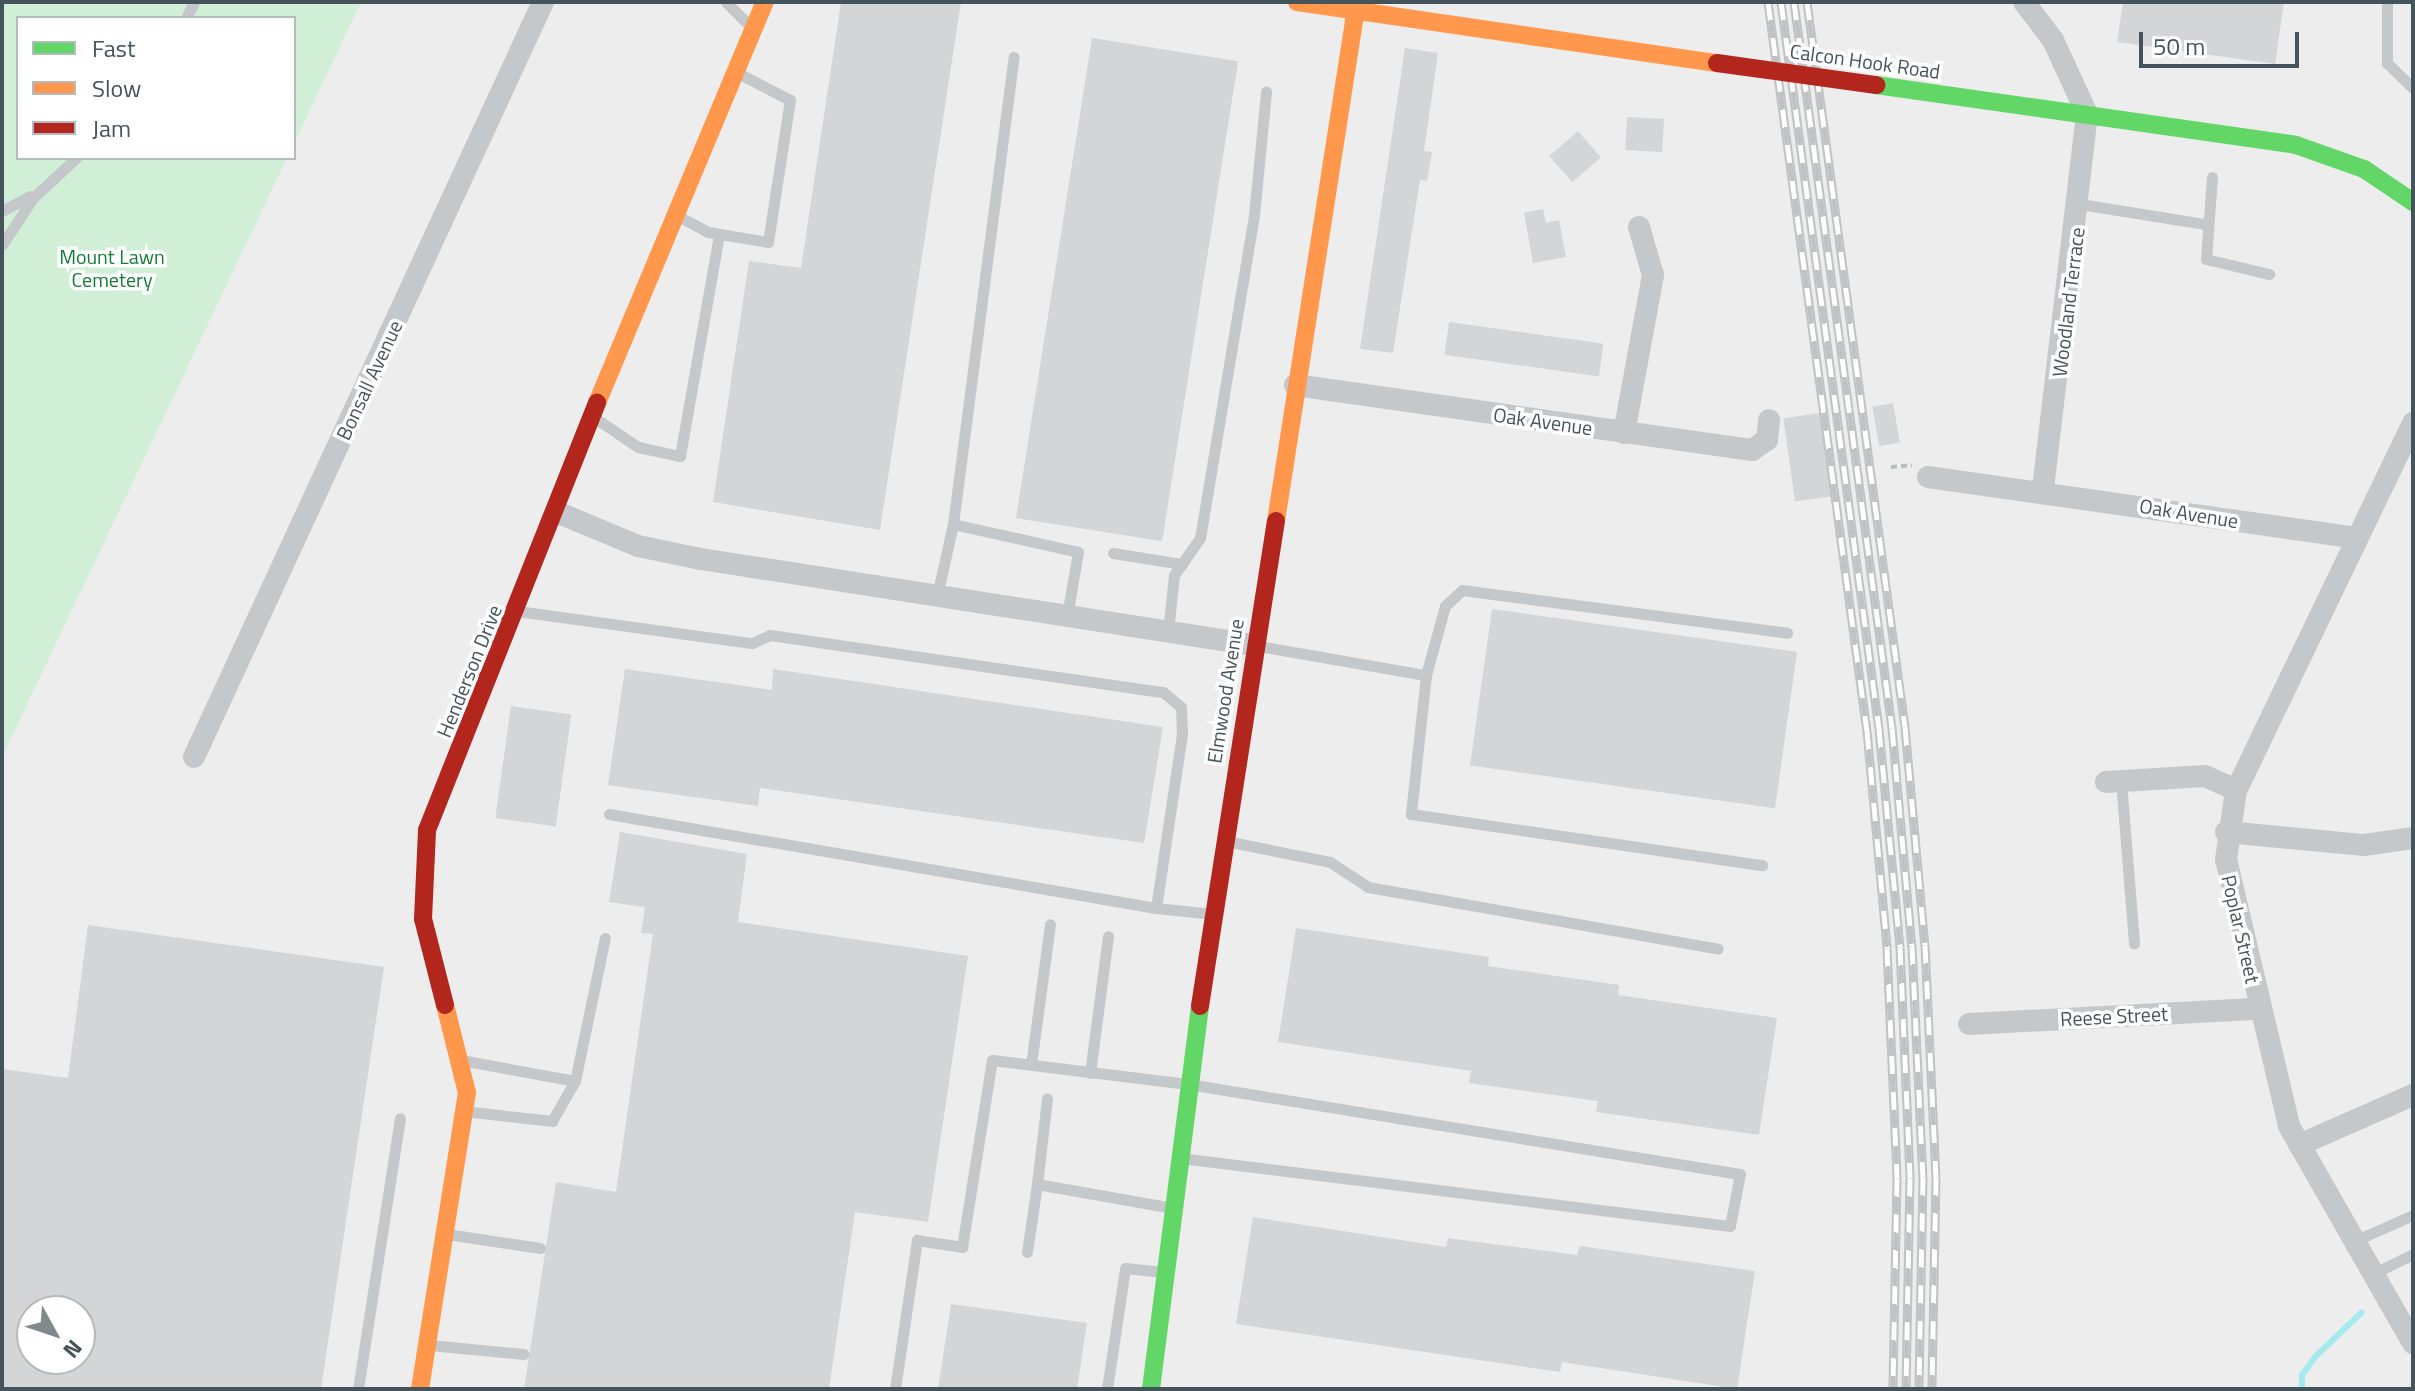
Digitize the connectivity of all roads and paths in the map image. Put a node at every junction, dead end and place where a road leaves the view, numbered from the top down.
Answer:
1 (543, 2) edge
2 (726, 2) edge
3 (765, 2) edge
4 (1297, 2) edge
5 (2024, 2) edge
6 (2387, 2) edge
7 (1356, 6) edge
8 (754, 30) junction
9 (1014, 57) dead end
10 (735, 71) junction
11 (2413, 88) edge
12 (1266, 92) dead end
13 (2087, 114) junction
14 (74, 160) edge
15 (2212, 177) dead end
16 (53, 179) junction
17 (2413, 202) edge
18 (2080, 204) junction
19 (2, 211) edge
20 (673, 214) junction
21 (2205, 224) junction
22 (1639, 227) dead end
23 (719, 234) junction
24 (2, 245) edge
25 (2269, 274) dead end
26 (1295, 385) junction
27 (595, 418) junction
28 (1769, 420) dead end
29 (2413, 423) edge
30 (1624, 433) junction
31 (1928, 477) dead end
32 (2043, 490) junction
33 (559, 513) junction
34 (953, 524) junction
35 (2355, 538) junction
36 (1113, 553) dead end
37 (1182, 564) junction
38 (937, 596) junction
39 (517, 611) junction
40 (1067, 616) junction
41 (1168, 632) junction
42 (1787, 633) dead end
43 (1254, 645) junction
44 (1426, 675) junction
45 (194, 757) dead end
46 (2114, 782) joint
47 (2236, 790) junction
48 (609, 814) dead end
49 (2226, 832) junction
50 (2413, 838) edge
51 (1225, 841) junction
52 (1762, 865) dead end
53 (1156, 908) junction
54 (1214, 914) junction
55 (1050, 924) dead end
56 (1108, 936) dead end
57 (605, 938) dead end
58 (2134, 943) dead end
59 (1718, 949) dead end
60 (2259, 1009) junction
61 (1969, 1024) dead end
62 (456, 1060) junction
63 (1031, 1065) junction
64 (1090, 1073) junction
65 (575, 1081) junction
66 (1188, 1084) junction
67 (2413, 1095) edge
68 (1047, 1099) dead end
69 (464, 1111) junction
70 (400, 1118) dead end
71 (2299, 1145) junction
72 (1179, 1158) junction
73 (1037, 1184) junction
74 (1173, 1208) junction
75 (2413, 1215) edge
76 (443, 1234) junction
77 (2354, 1241) junction
78 (540, 1248) dead end
79 (1027, 1252) dead end
80 (2413, 1254) edge
81 (1165, 1272) junction
82 (2372, 1274) junction
83 (2413, 1343) edge
84 (426, 1345) junction
85 (524, 1354) dead end
86 (358, 1389) edge
87 (420, 1389) edge
88 (895, 1389) edge
89 (1107, 1389) edge
90 (1152, 1389) edge

1 - 45 street, Bonsall Avenue
2 - 8 lane
3 - 8 street, Henderson Drive
4 - 7 street, Calcon Hook Road
5 - 13 street
6 - 11 lane
7 - 13 street, Calcon Hook Road, bridge
7 - 26 street, Elmwood Avenue
8 - 10 street, Henderson Drive
9 - 34 lane
10 - 20 street, Henderson Drive
10 - 23 lane
12 - 37 lane
13 - 17 street, Calcon Hook Road
13 - 18 street, Woodland Terrace
14 - 16 lane
15 - 21 lane
16 - 19 lane
16 - 24 lane
18 - 21 lane
18 - 32 street, Woodland Terrace
20 - 23 lane
20 - 27 street, Henderson Drive
21 - 25 lane
22 - 30 street
23 - 27 lane
26 - 30 street, Oak Avenue
26 - 43 street, Elmwood Avenue
27 - 33 street, Henderson Drive
28 - 30 street, Oak Avenue
29 - 35 street, Poplar Street
31 - 32 street, Oak Avenue
32 - 35 street, Oak Avenue
33 - 38 street
33 - 39 street, Henderson Drive
34 - 38 lane
34 - 40 lane
35 - 47 street, Poplar Street
36 - 37 lane
37 - 41 lane
38 - 40 street
39 - 53 lane
39 - 62 street, Henderson Drive
40 - 41 street
41 - 43 street
42 - 44 lane
43 - 44 lane
43 - 51 street, Elmwood Avenue
44 - 52 lane
46 - 47 street
46 - 58 lane
47 - 49 street, Poplar Street
48 - 53 lane
49 - 50 street
49 - 60 street, Poplar Street
51 - 54 street, Elmwood Avenue
51 - 59 lane
53 - 54 lane
54 - 66 street, Elmwood Avenue
55 - 63 lane
56 - 64 lane
57 - 65 lane
60 - 61 street, Reese Street
60 - 71 street, Poplar Street
62 - 65 lane
62 - 69 street, Henderson Drive
63 - 64 lane
63 - 88 lane
64 - 66 lane
65 - 69 lane
66 - 72 street, Elmwood Avenue
66 - 72 lane
67 - 71 street
68 - 73 lane
69 - 76 street, Henderson Drive
70 - 86 lane
71 - 77 street, Poplar Street
72 - 74 street, Elmwood Avenue
73 - 74 lane
73 - 79 lane
74 - 81 street, Elmwood Avenue
75 - 77 lane
76 - 78 lane
76 - 84 street, Henderson Drive
77 - 82 street, Poplar Street
80 - 82 lane
81 - 89 lane
81 - 90 street, Elmwood Avenue
82 - 83 street, Poplar Street
84 - 85 lane
84 - 87 street, Henderson Drive

